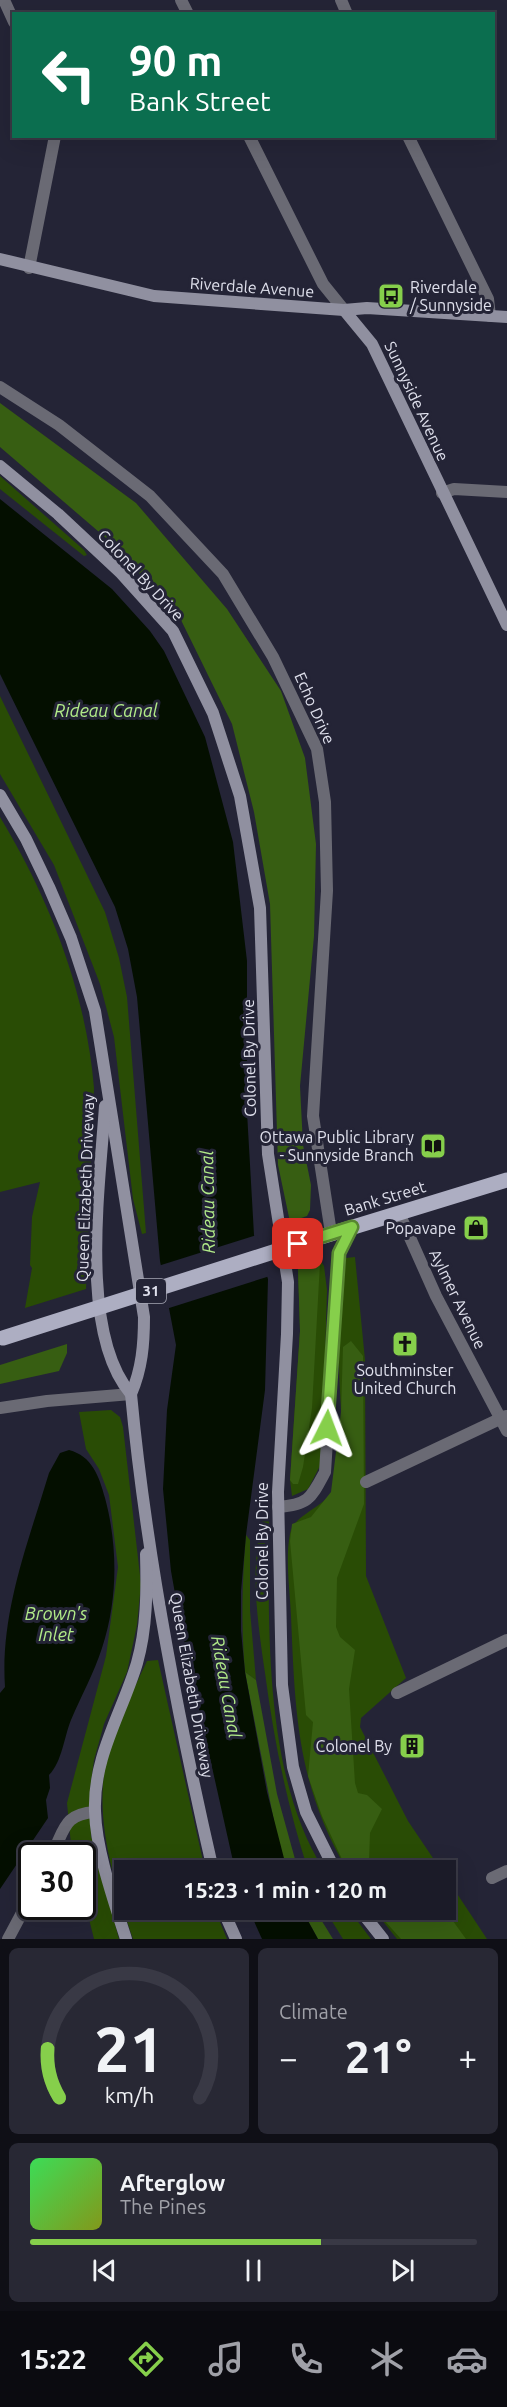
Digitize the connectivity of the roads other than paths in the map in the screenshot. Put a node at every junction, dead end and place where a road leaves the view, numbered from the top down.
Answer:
1 (4, 0) edge
2 (12, 18) edge
3 (55, 138) edge
4 (250, 138) edge
5 (409, 138) edge
6 (0, 259) edge
7 (29, 267) junction
8 (344, 310) junction
9 (490, 316) junction
10 (507, 317) edge
11 (0, 387) edge
12 (0, 466) edge
13 (507, 492) edge
14 (442, 493) junction
15 (507, 625) edge
16 (0, 795) edge
17 (106, 1084) junction
18 (507, 1179) edge
19 (399, 1213) junction
20 (352, 1227) junction
21 (331, 1233) junction
22 (2, 1338) edge
23 (131, 1394) junction
24 (0, 1408) edge
25 (504, 1417) edge
26 (507, 1431) edge
27 (366, 1482) dead end
28 (144, 1505) junction
29 (278, 1506) junction
30 (507, 1640) edge
31 (397, 1693) dead end
32 (94, 1812) junction
33 (58, 1842) edge
34 (211, 1860) edge
35 (330, 1860) edge
36 (507, 1871) edge
37 (492, 1878) dead end
38 (18, 1920) edge
39 (228, 1920) edge
40 (368, 1920) edge
41 (8, 1939) edge
42 (126, 1939) edge
43 (236, 1939) edge
44 (383, 1939) edge

1 - 2 street
3 - 7 street
4 - 8 street, Sunnyside Avenue
5 - 9 street
6 - 7 main road, Riverdale Avenue
7 - 8 main road, Riverdale Avenue
8 - 9 main road, Riverdale Avenue
8 - 14 main road, Sunnyside Avenue
9 - 10 main road, Riverdale Avenue
11 - 21 street, Echo Drive
12 - 29 main road, Colonel By Drive
13 - 14 street
14 - 15 main road, Sunnyside Avenue
16 - 17 main road, Queen Elizabeth Driveway
17 - 23 main road, Queen Elizabeth Driveway
17 - 23 main road, Queen Elizabeth Driveway
18 - 19 main road, Bank Street / 31
19 - 20 main road, Bank Street / 31
19 - 25 street, Aylmer Avenue
20 - 21 main road, Bank Street / 31
20 - 29 street
21 - 22 main road, Bank Street / 31, bridge
23 - 24 street
23 - 28 main road, Queen Elizabeth Driveway
25 - 26 street, Aylmer Avenue
25 - 27 street
28 - 32 main road, Queen Elizabeth Driveway
28 - 34 main road, Queen Elizabeth Driveway
29 - 35 main road, Colonel By Drive
30 - 31 street
32 - 33 street
32 - 42 main road, Queen Elizabeth Driveway
36 - 37 street
38 - 41 street
39 - 43 main road
40 - 44 main road

